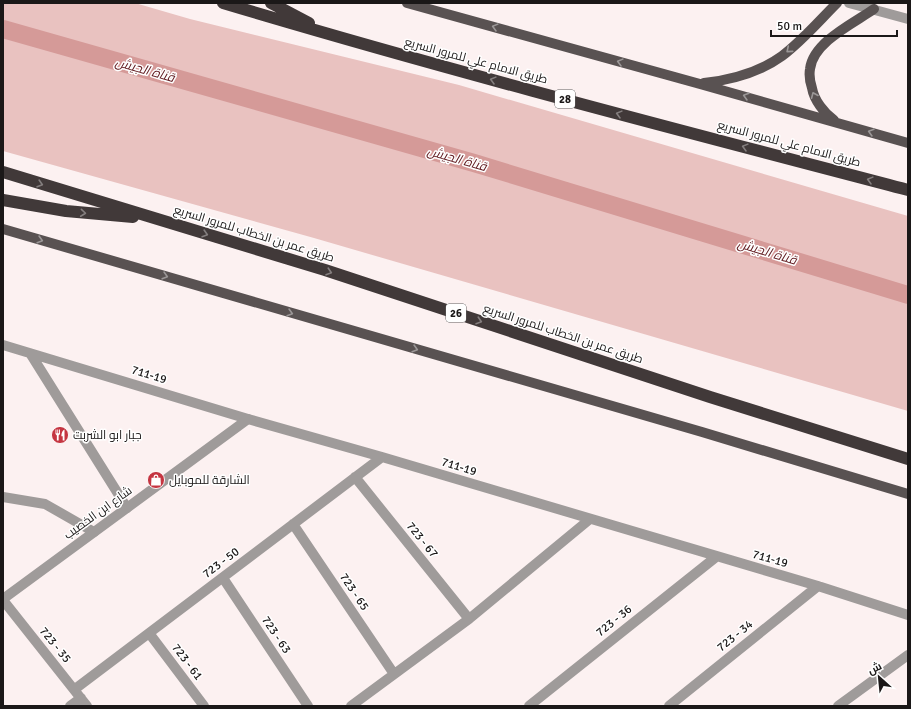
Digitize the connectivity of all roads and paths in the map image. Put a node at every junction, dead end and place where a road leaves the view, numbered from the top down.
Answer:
1 (223, 3) edge
2 (271, 3) edge
3 (408, 3) edge
4 (837, 3) edge
5 (849, 3) edge
6 (868, 6) edge
7 (908, 19) edge
8 (350, 41) junction
9 (700, 84) junction
10 (840, 123) junction
11 (908, 143) edge
12 (3, 172) edge
13 (908, 190) edge
14 (3, 200) edge
15 (178, 226) junction
16 (3, 229) edge
17 (8, 346) edge
18 (30, 353) junction
19 (3, 354) edge
20 (248, 419) junction
21 (382, 457) junction
22 (908, 459) edge
23 (355, 477) junction
24 (908, 494) edge
25 (3, 497) edge
26 (128, 508) junction
27 (590, 519) junction
28 (293, 524) junction
29 (94, 532) junction
30 (716, 557) junction
31 (223, 578) junction
32 (818, 586) junction
33 (3, 599) edge
34 (908, 615) edge
35 (469, 619) junction
36 (150, 633) junction
37 (908, 655) edge
38 (394, 674) junction
39 (74, 690) junction
40 (84, 702) edge
41 (70, 706) edge
42 (204, 706) edge
43 (308, 706) edge
44 (351, 706) edge
45 (530, 706) edge
46 (669, 706) edge
47 (838, 706) edge

1 - 8 highway, طريق الامام علي للمرور السريع / 28
2 - 8 highway
9 -> 3 main road
4 -> 9 main road
5 - 6 street
6 - 7 street
10 -> 6 main road
13 -> 8 highway, طريق الامام علي للمرور السريع / 28
10 -> 9 main road
11 -> 10 main road
12 -> 15 highway, طريق عمر بن الخطاب للمرور السريع / 26
14 -> 15 highway
15 -> 22 highway, طريق عمر بن الخطاب للمرور السريع / 26
16 -> 24 main road
17 - 18 street, 711-19
17 - 19 street
18 - 20 street, 711-19
18 - 26 street
20 - 21 street, 711-19
20 - 26 street, شارع ابن الخصيب
21 - 23 street, 723 - 50
21 - 27 street, 711-19
23 - 28 street, 723 - 50
23 - 35 street, 723 - 67
25 - 29 street
26 - 29 street, شارع ابن الخصيب
27 - 30 street, 711-19
27 - 35 street
28 - 31 street, 723 - 50
28 - 38 street, 723 - 65
29 - 33 street, شارع ابن الخصيب
30 - 32 street, 711-19
30 - 45 street, 723 - 36
31 - 36 street, 723 - 50
31 - 43 street, 723 - 63
32 - 34 street, 711-19
32 - 46 street, 723 - 34
33 - 39 street, 723 - 35
35 - 38 street
36 - 39 street, 723 - 50
36 - 42 street, 723 - 61
37 - 47 street
38 - 44 street
39 - 40 street, 723 - 35
40 - 41 street

